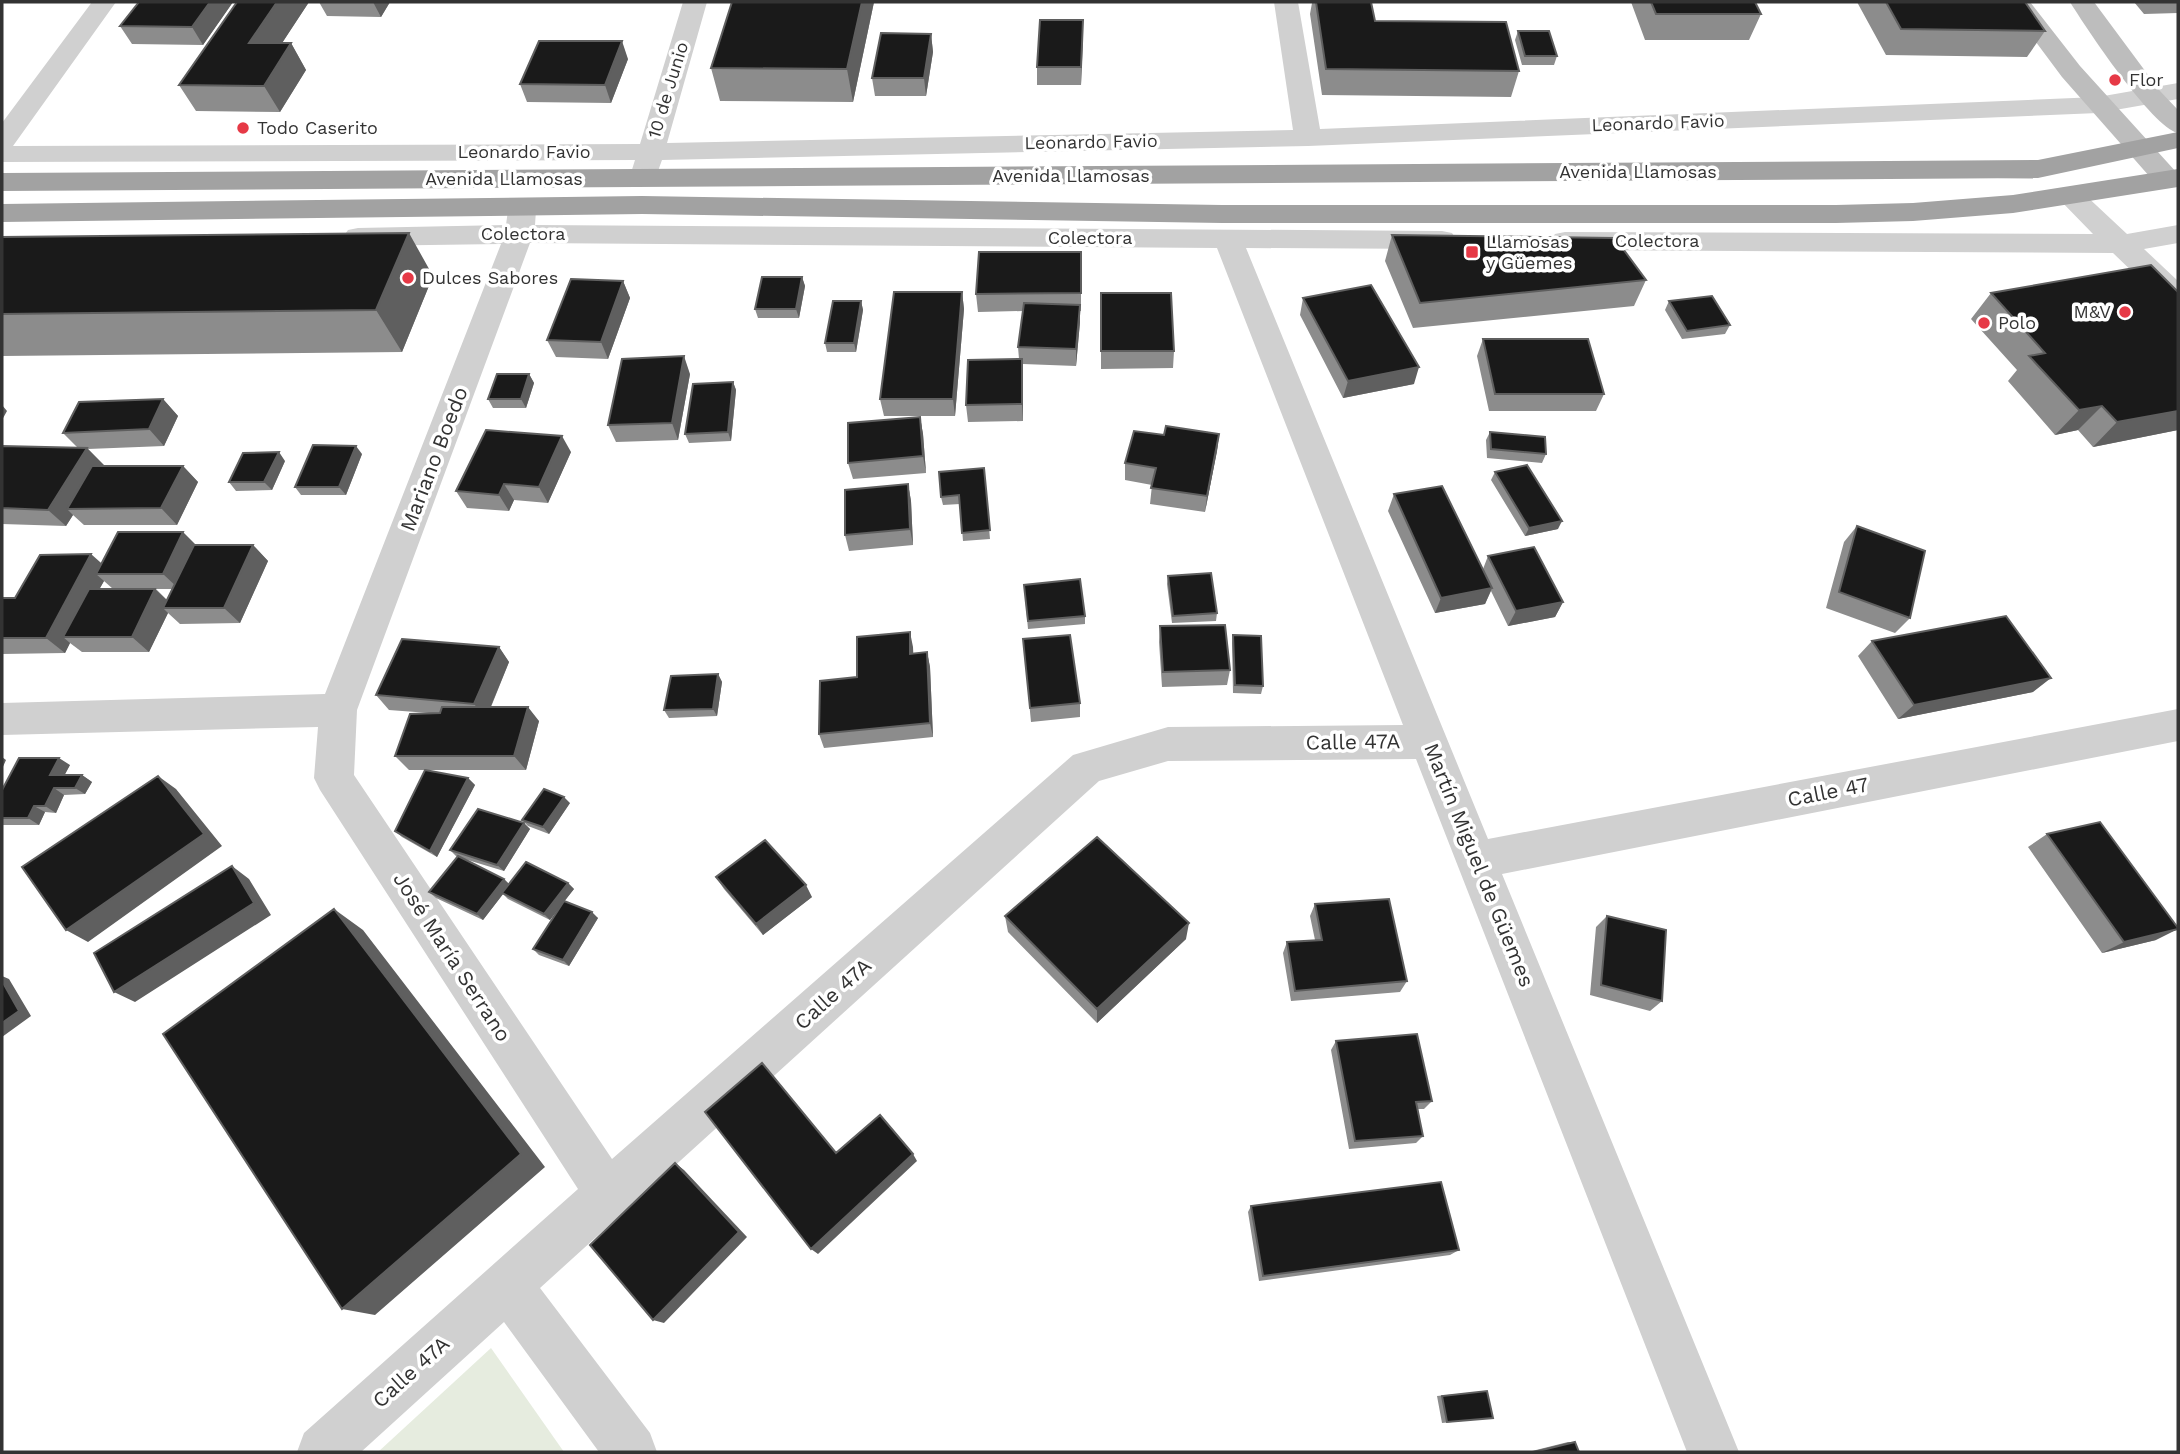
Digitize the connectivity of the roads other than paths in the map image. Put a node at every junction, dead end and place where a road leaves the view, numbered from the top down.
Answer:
1 (104, 2) edge
2 (695, 2) edge
3 (1286, 2) edge
4 (2018, 2) edge
5 (2082, 2) edge
6 (2178, 91) edge
7 (2151, 97) junction
8 (2098, 105) junction
9 (2178, 125) edge
10 (1308, 138) junction
11 (2178, 140) edge
12 (2, 141) edge
13 (2137, 147) junction
14 (2, 154) edge
15 (647, 165) junction
16 (2174, 180) edge
17 (2, 182) edge
18 (2071, 197) junction
19 (4, 216) edge
20 (521, 220) junction
21 (2178, 234) edge
22 (338, 237) edge
23 (1228, 239) junction
24 (2122, 244) junction
25 (2178, 298) edge
26 (338, 710) junction
27 (2, 719) edge
28 (2178, 725) edge
29 (1429, 742) junction
30 (1477, 860) junction
31 (608, 1194) junction
32 (507, 1285) junction
33 (1706, 1447) edge
34 (323, 1452) edge
35 (631, 1452) edge

1 - 12 street
2 - 15 street, 10 de Junio
3 - 10 street
4 - 8 main road
5 - 7 main road
6 - 7 street, Leonardo Favio
7 - 8 street, Leonardo Favio
7 - 9 main road
8 - 10 street, Leonardo Favio
8 - 13 main road
10 - 15 street, Leonardo Favio
11 - 13 highway, Avenida Llamosas
13 - 15 highway, Avenida Llamosas
13 - 16 main road
14 - 15 street, Leonardo Favio
15 - 17 highway, Avenida Llamosas
16 - 18 highway
18 - 20 highway, Avenida Llamosas
18 - 24 street
19 - 20 highway, Avenida Llamosas
20 - 22 street, Colectora
20 - 23 street, Colectora
20 - 26 street, Mariano Boedo
21 - 24 street, Colectora
23 - 24 street, Colectora
23 - 29 street, Martín Miguel de Güemes
24 - 25 street
26 - 27 street
26 - 31 street, José María Serrano
28 - 30 street, Calle 47
29 - 30 street, Martín Miguel de Güemes
29 - 31 street, Calle 47A
30 - 33 street, Martín Miguel de Güemes
31 - 32 street, Calle 47A
32 - 34 street, Calle 47A
32 - 35 street

